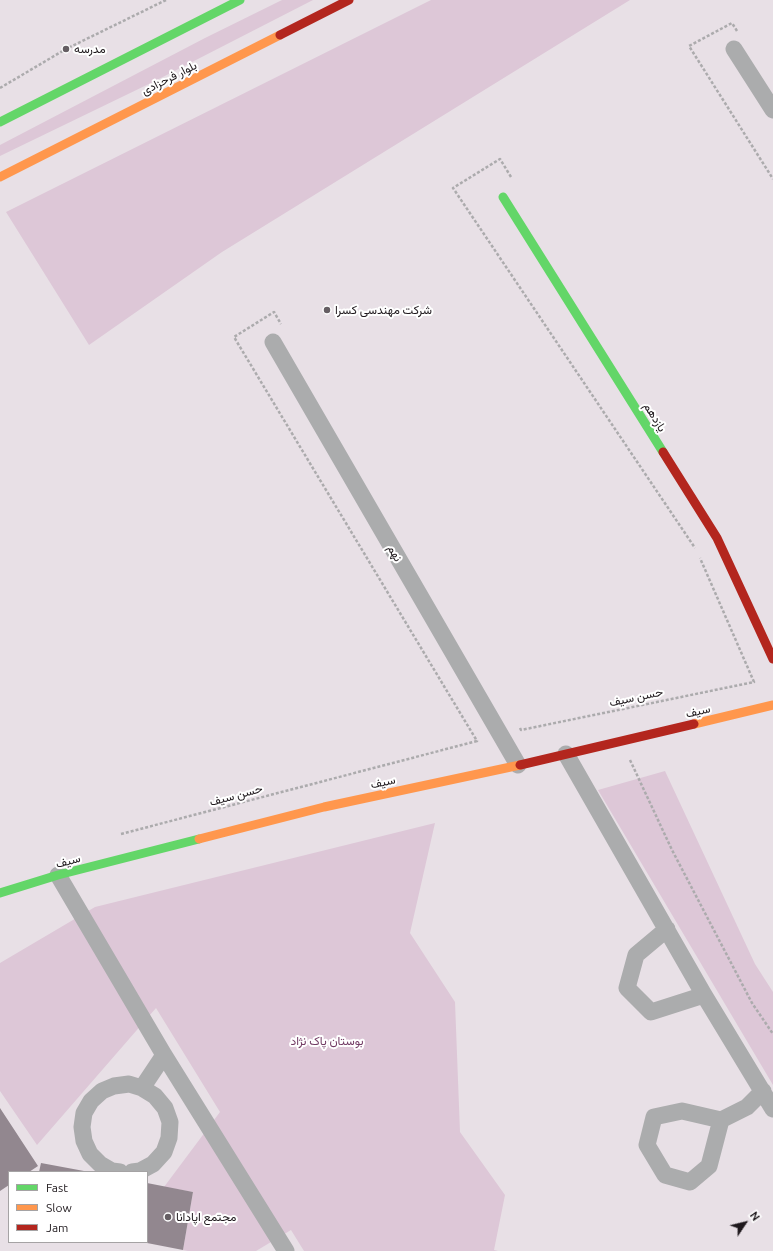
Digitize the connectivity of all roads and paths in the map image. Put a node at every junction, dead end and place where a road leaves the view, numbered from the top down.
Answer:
1 (166, 0) edge
2 (240, 0) edge
3 (349, 0) edge
4 (734, 49) dead end
5 (0, 88) edge
6 (773, 110) edge
7 (0, 122) edge
8 (0, 177) edge
9 (503, 197) dead end
10 (273, 342) dead end
11 (773, 658) edge
12 (754, 682) dead end
13 (773, 705) edge
14 (521, 730) dead end
15 (477, 741) dead end
16 (621, 741) junction
17 (566, 754) junction
18 (518, 765) junction
19 (117, 836) dead end
20 (58, 875) junction
21 (0, 893) edge
22 (667, 929) junction
23 (704, 995) junction
24 (773, 1034) edge
25 (164, 1055) junction
26 (142, 1088) junction
27 (763, 1091) junction
28 (773, 1109) edge
29 (721, 1120) junction
30 (112, 1171) edge
31 (140, 1171) edge
32 (286, 1251) edge

1 - 5 path
2 - 7 street
3 - 8 street, بلوار فرحزادی
4 - 6 street
9 - 11 street, یازدهم
10 - 18 street, نهم
12 - 14 path, حسن سیف
13 - 16 street, سیف
15 - 19 path, حسن سیف
16 - 17 street, سیف
16 - 24 path
17 - 18 street, سیف
17 - 22 street
18 - 20 street, سیف
20 - 21 street, سیف
20 - 25 street
22 - 23 street
22 - 23 street
23 - 27 street
25 - 26 street
25 - 32 street
26 - 30 street
26 - 31 street
27 - 28 street
27 - 29 street
29 - 29 street

